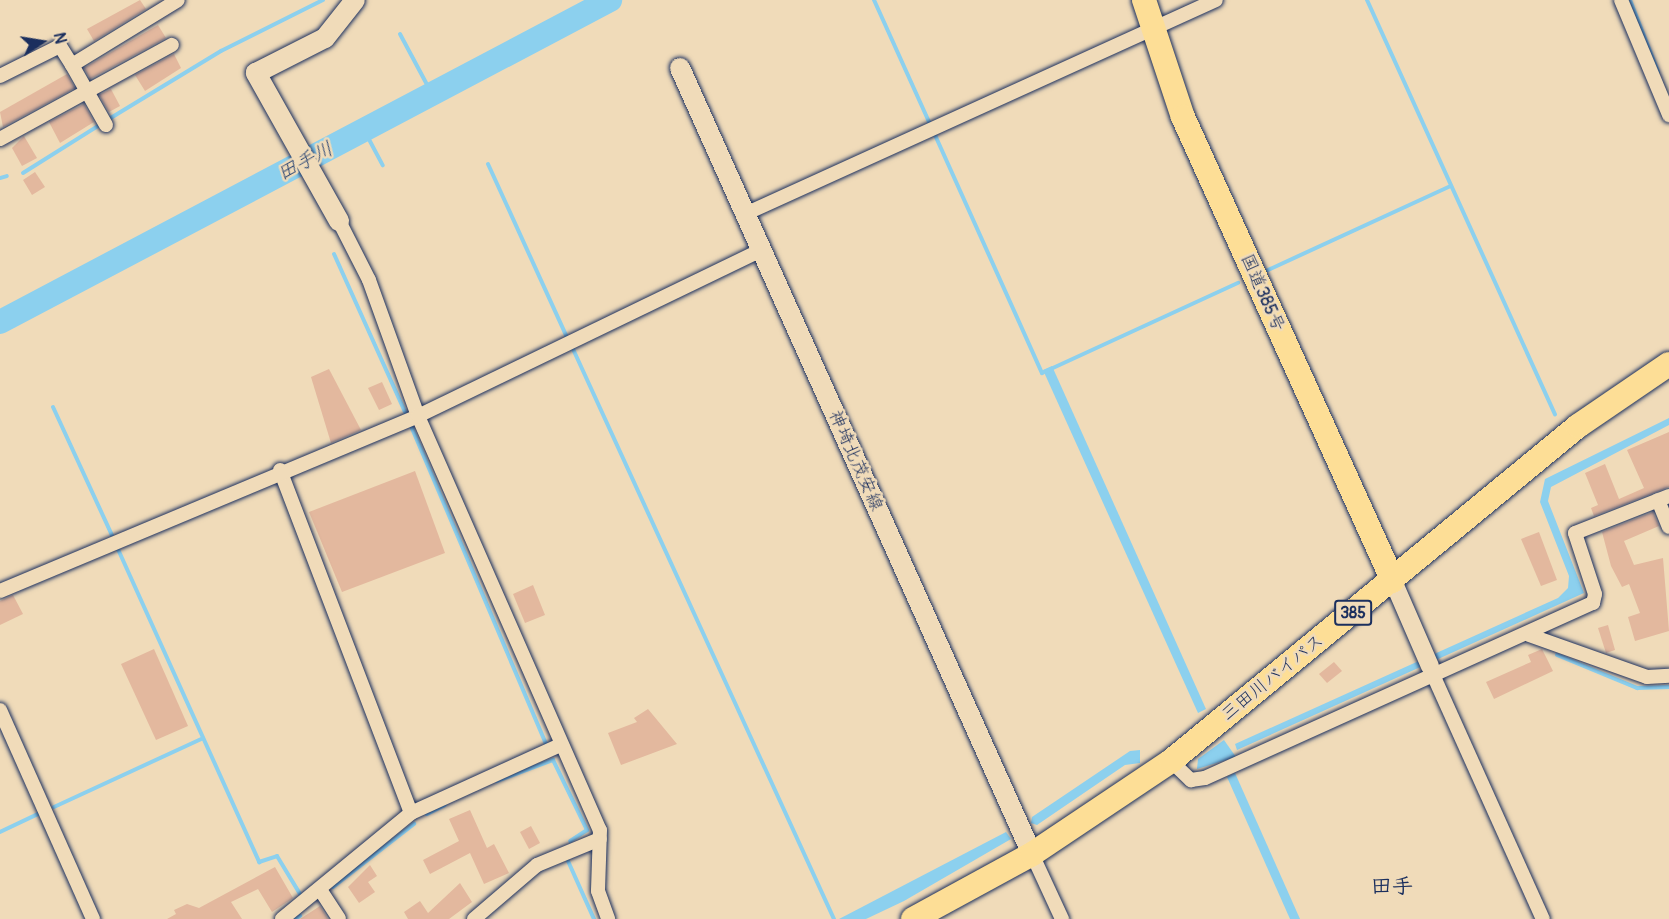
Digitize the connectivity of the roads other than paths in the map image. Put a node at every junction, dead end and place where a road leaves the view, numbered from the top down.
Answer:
1 (178, 0) edge
2 (355, 0) edge
3 (1144, 0) edge
4 (1216, 0) edge
5 (1621, 0) edge
6 (1152, 30) junction
7 (172, 45) dead end
8 (72, 66) junction
9 (680, 68) dead end
10 (0, 76) edge
11 (88, 93) junction
12 (1669, 115) edge
13 (106, 124) dead end
14 (0, 140) edge
15 (745, 214) junction
16 (337, 217) joint
17 (761, 250) junction
18 (1669, 364) edge
19 (418, 416) junction
20 (280, 470) junction
21 (1663, 498) edge
22 (1669, 527) edge
23 (1392, 581) junction
24 (0, 591) edge
25 (1529, 635) junction
26 (1429, 665) junction
27 (1669, 676) edge
28 (0, 710) edge
29 (560, 745) junction
30 (1171, 761) junction
31 (411, 813) junction
32 (600, 839) junction
33 (1032, 854) junction
34 (321, 891) junction
35 (93, 919) edge
36 (282, 919) edge
37 (339, 919) edge
38 (474, 919) edge
39 (608, 919) edge
40 (913, 919) edge
41 (1062, 919) edge
42 (1543, 919) edge

1 - 8 street
2 - 16 main road
3 - 6 highway, 国道385号
4 - 6 street
5 - 12 street
6 - 15 street
6 - 23 highway, 国道385号
7 - 11 street
8 - 10 street
8 - 11 street
9 - 15 main road, 神埼北茂安線
11 - 13 street
11 - 14 street
15 - 17 main road, 神埼北茂安線
16 - 19 street
17 - 19 street
17 - 33 main road, 神埼北茂安線
18 - 23 highway, 三田川バイパス / 385
19 - 20 street
19 - 29 street
20 - 24 street
20 - 31 street
21 - 22 street
21 - 25 street
23 - 26 street
23 - 30 highway, 三田川バイパス / 385
25 - 26 street
25 - 27 street
26 - 30 street
26 - 42 street
28 - 35 street
29 - 31 street
29 - 32 street
30 - 33 highway, 三田川バイパス / 385
31 - 34 street
32 - 38 street
32 - 39 street
33 - 40 highway, 三田川バイパス / 385
33 - 41 street
34 - 36 street
34 - 37 street

